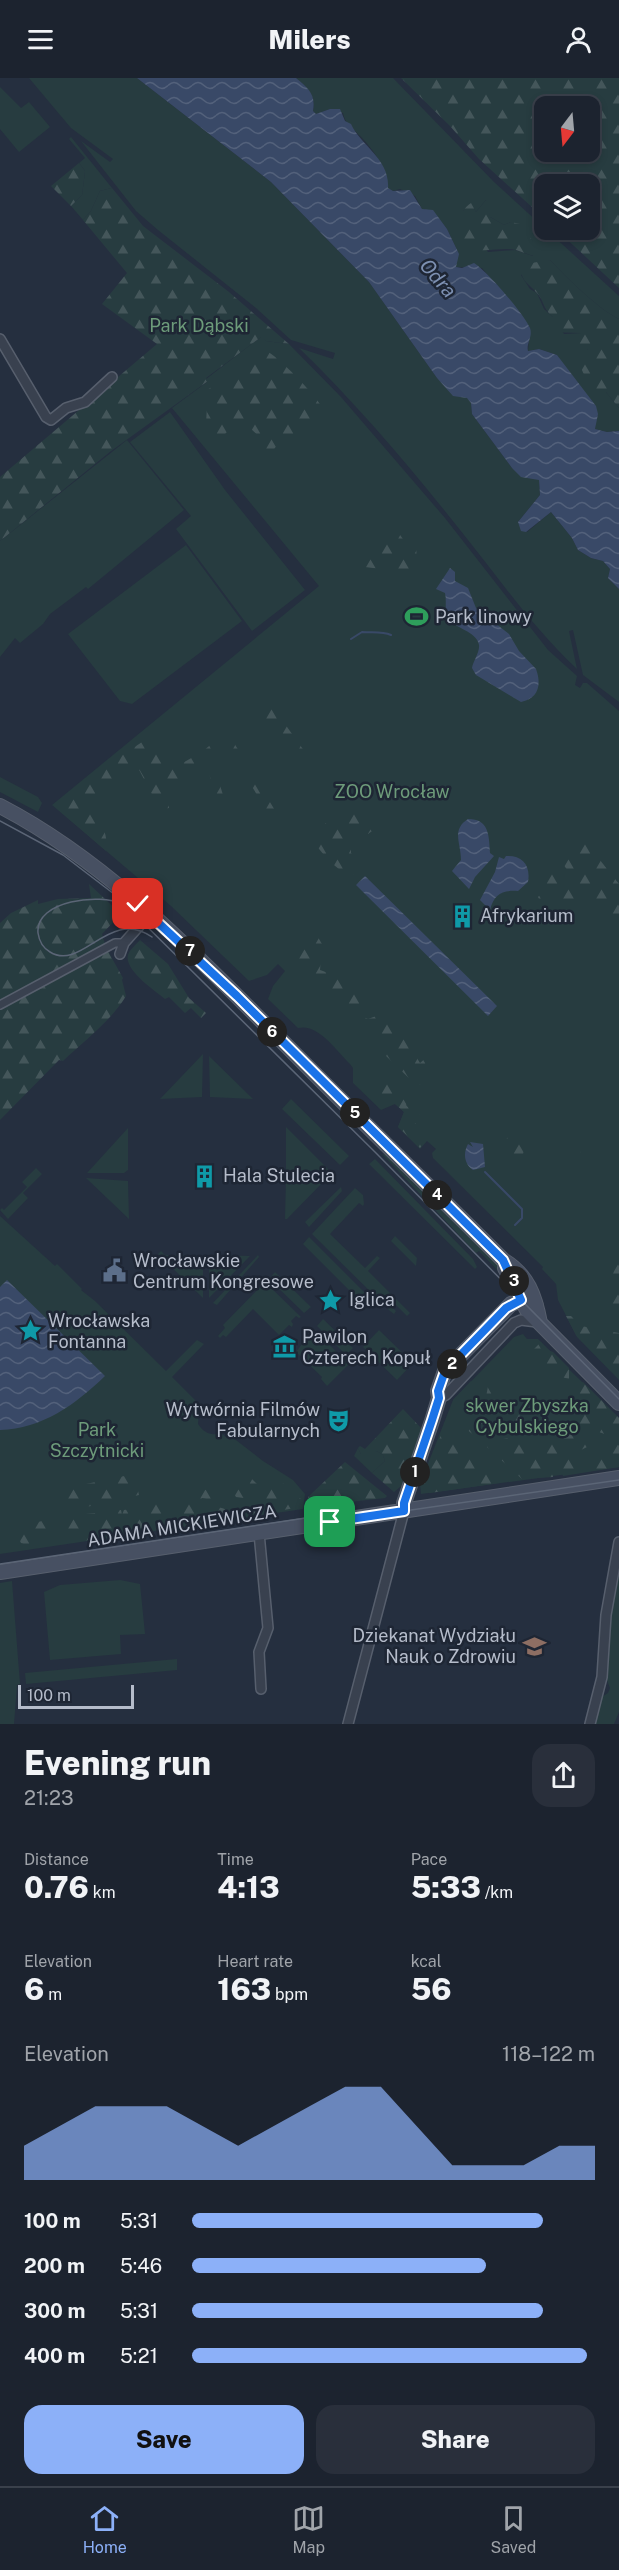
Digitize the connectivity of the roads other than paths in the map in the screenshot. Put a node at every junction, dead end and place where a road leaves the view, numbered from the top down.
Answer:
1 (0, 339) edge
2 (112, 377) dead end
3 (0, 806) edge
4 (149, 915) junction
5 (124, 943) junction
6 (103, 950) junction
7 (120, 954) joint
8 (0, 1005) edge
9 (503, 1260) junction
10 (521, 1300) junction
11 (536, 1305) junction
12 (540, 1323) junction
13 (439, 1398) junction
14 (619, 1403) edge
15 (619, 1478) edge
16 (404, 1511) junction
17 (259, 1533) junction
18 (619, 1542) edge
19 (0, 1572) edge
20 (261, 1689) dead end
21 (348, 1724) edge
22 (590, 1724) edge

1 - 2 street
3 - 4 main road
4 - 5 street
4 - 9 main road
5 - 6 street
5 - 7 street
6 - 7 street
6 - 8 street
9 - 10 main road
9 - 11 main road
10 - 11 main road
10 - 12 main road
10 - 13 main road
11 - 12 main road
12 - 13 street
12 - 14 main road
13 - 16 main road
15 - 16 main road, ADAMA MICKIEWICZA
16 - 17 main road, ADAMA MICKIEWICZA
16 - 21 street
17 - 19 main road, ADAMA MICKIEWICZA
17 - 20 street
18 - 22 street

